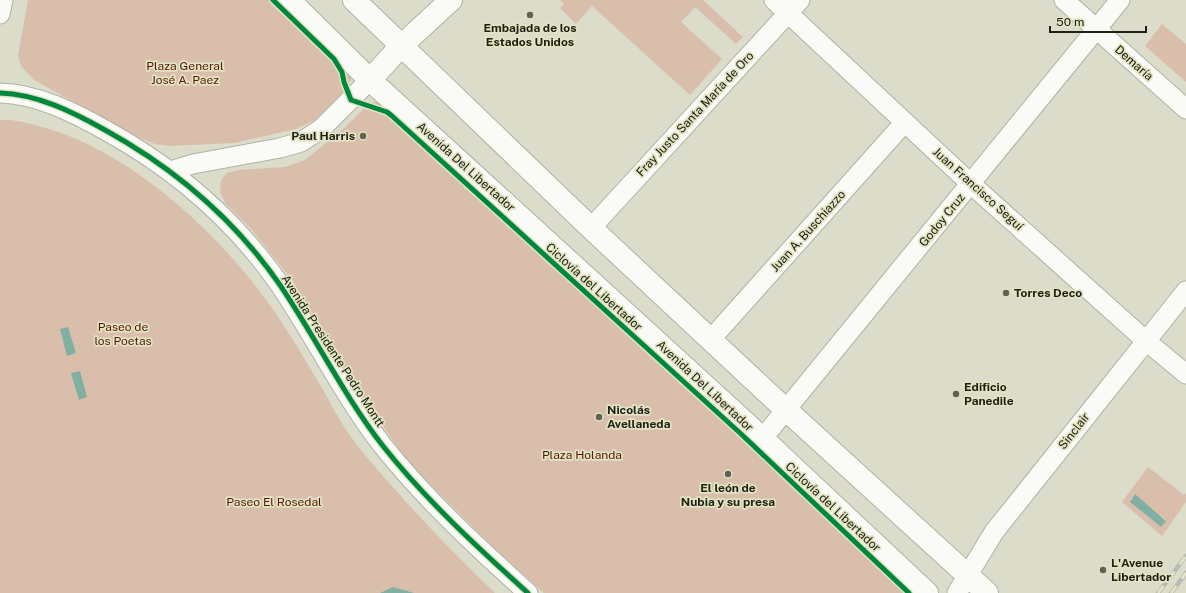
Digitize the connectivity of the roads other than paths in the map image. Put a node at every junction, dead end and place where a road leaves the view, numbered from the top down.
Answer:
1 (3, 0) edge
2 (289, 0) edge
3 (354, 0) edge
4 (451, 0) edge
5 (774, 0) edge
6 (1064, 0) edge
7 (1120, 0) edge
8 (794, 6) edge
9 (0, 14) edge
10 (1096, 30) junction
11 (401, 46) junction
12 (370, 80) junction
13 (0, 93) edge
14 (1186, 109) edge
15 (905, 122) junction
16 (170, 171) junction
17 (971, 184) junction
18 (591, 228) junction
19 (1186, 291) edge
20 (711, 339) junction
21 (1146, 341) junction
22 (1186, 374) edge
23 (787, 410) junction
24 (762, 439) junction
25 (962, 584) edge
26 (528, 593) edge
27 (927, 593) edge
28 (987, 593) edge

1 - 9 street
2 - 12 main road, Avenida Del Libertador
3 - 11 main road
4 - 11 main road
5 - 8 street, Juan Francisco Seguí
6 - 10 street, Demaría
7 - 10 street, Godoy Cruz
8 - 15 street, Juan Francisco Seguí
8 - 18 street, Fray Justo Santa María de Oro
10 - 14 street, Demaría
10 - 17 street, Godoy Cruz
11 - 12 main road
11 - 18 main road
12 - 16 street
12 - 24 main road, Avenida Del Libertador
13 - 16 street, Avenida Presidente Pedro Montt
15 - 17 street, Juan Francisco Seguí
15 - 20 street, Juan A. Buschiazzo
16 - 26 street, Avenida Presidente Pedro Montt
17 - 21 street, Juan Francisco Seguí
17 - 23 street, Godoy Cruz
18 - 20 main road
19 - 21 street, Sinclair
20 - 23 main road
21 - 22 street, Juan Francisco Seguí
21 - 25 street, Sinclair
23 - 24 street, Godoy Cruz
23 - 25 main road
24 - 27 main road, Avenida Del Libertador
25 - 28 main road

